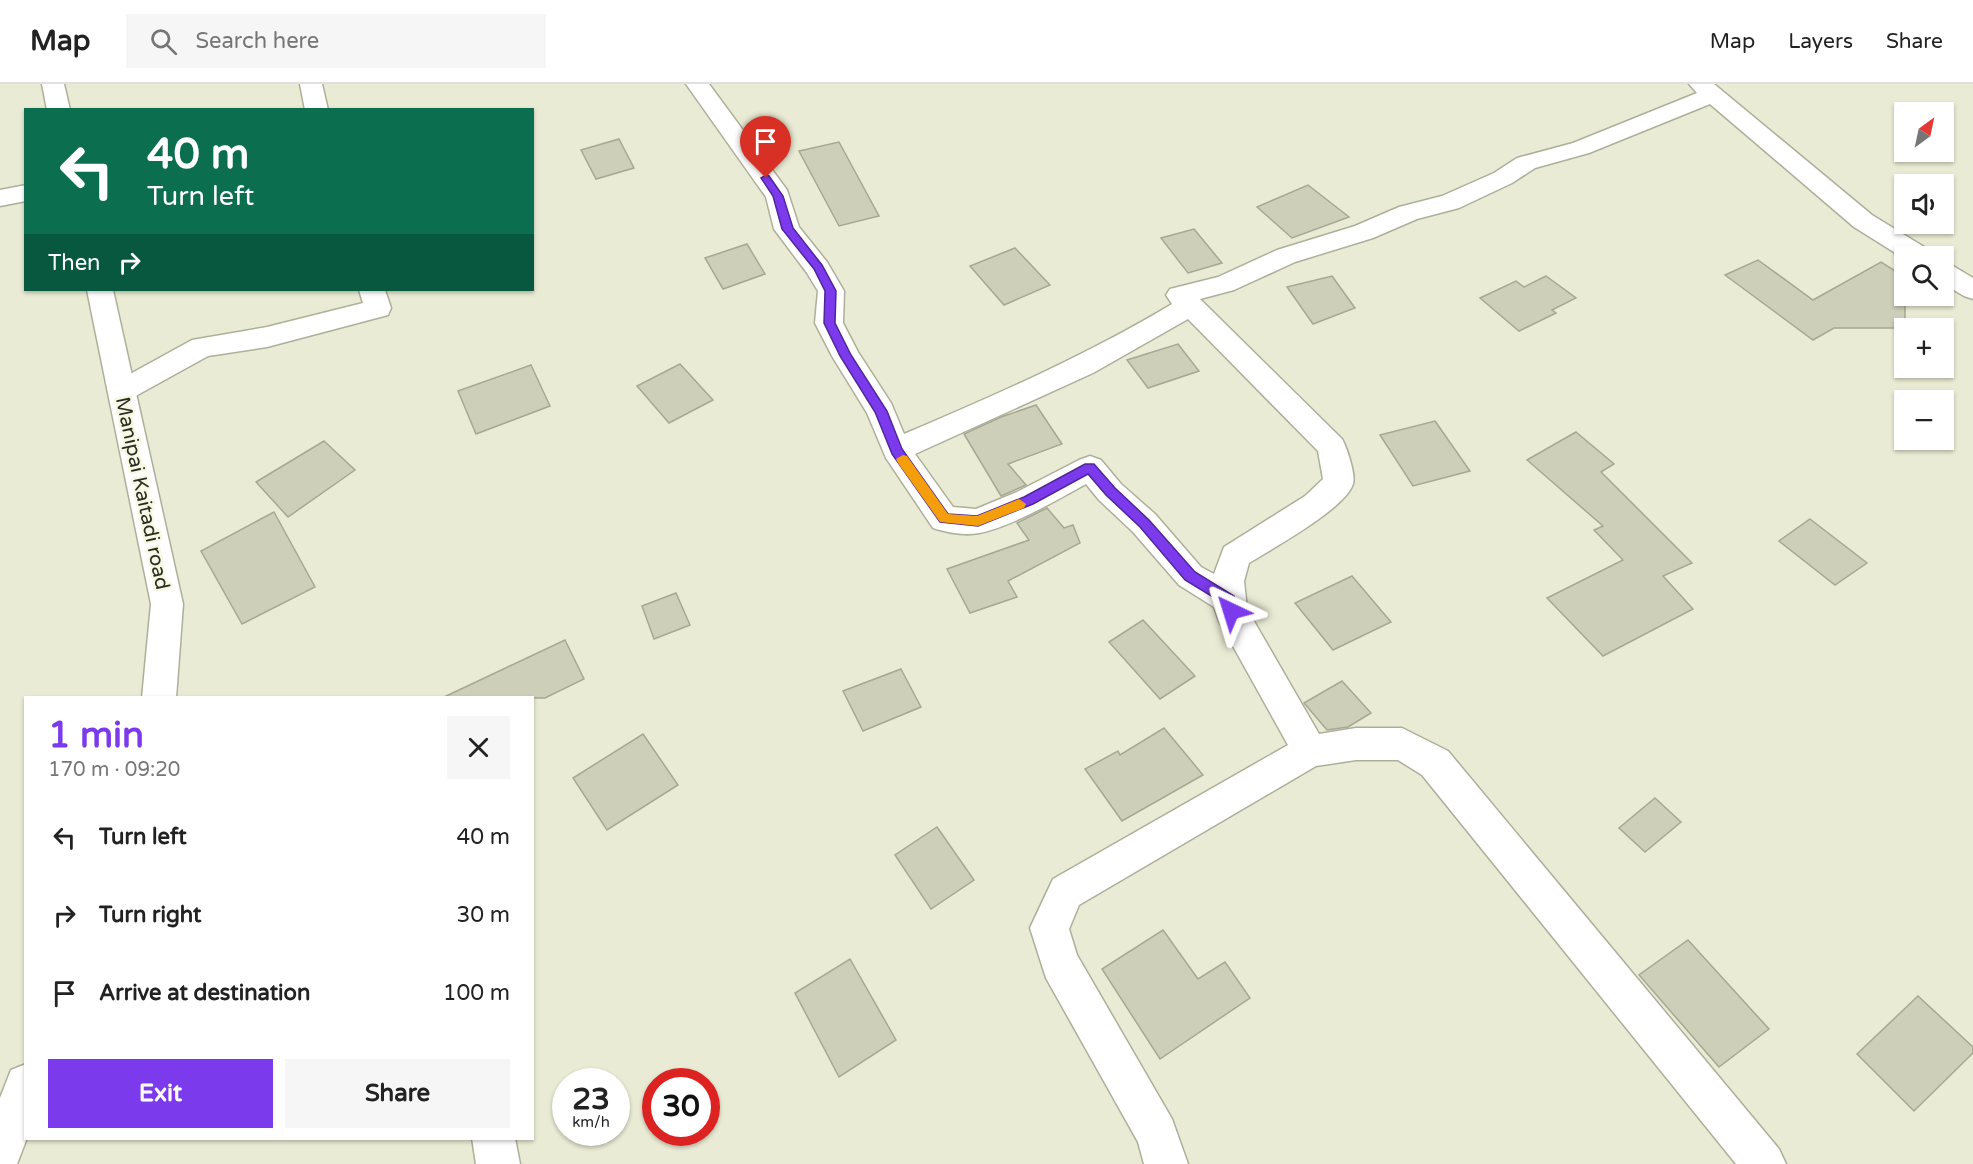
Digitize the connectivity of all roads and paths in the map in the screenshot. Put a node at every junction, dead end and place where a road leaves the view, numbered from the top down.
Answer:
1 (53, 84) edge
2 (311, 84) edge
3 (697, 84) edge
4 (1707, 89) edge
5 (59, 108) edge
6 (317, 108) edge
7 (24, 193) edge
8 (0, 198) edge
9 (1904, 246) edge
10 (1954, 278) edge
11 (1973, 290) edge
12 (100, 291) edge
13 (372, 291) edge
14 (1190, 306) junction
15 (122, 391) junction
16 (896, 450) junction
17 (1230, 600) junction
18 (159, 696) edge
19 (1310, 751) junction
20 (24, 1090) edge
21 (493, 1140) edge
22 (0, 1152) edge
23 (498, 1164) edge
24 (1166, 1164) edge
25 (1764, 1164) edge

1 - 5 street
2 - 6 street
3 - 16 street
4 - 9 street
4 - 14 street
7 - 8 street
10 - 11 street
12 - 15 street, Manipai Kaitadi road
13 - 15 street
14 - 16 street
14 - 17 street
15 - 18 street, Manipai Kaitadi road
16 - 17 street
17 - 19 street
19 - 24 street
19 - 25 street
20 - 22 street
21 - 23 street

